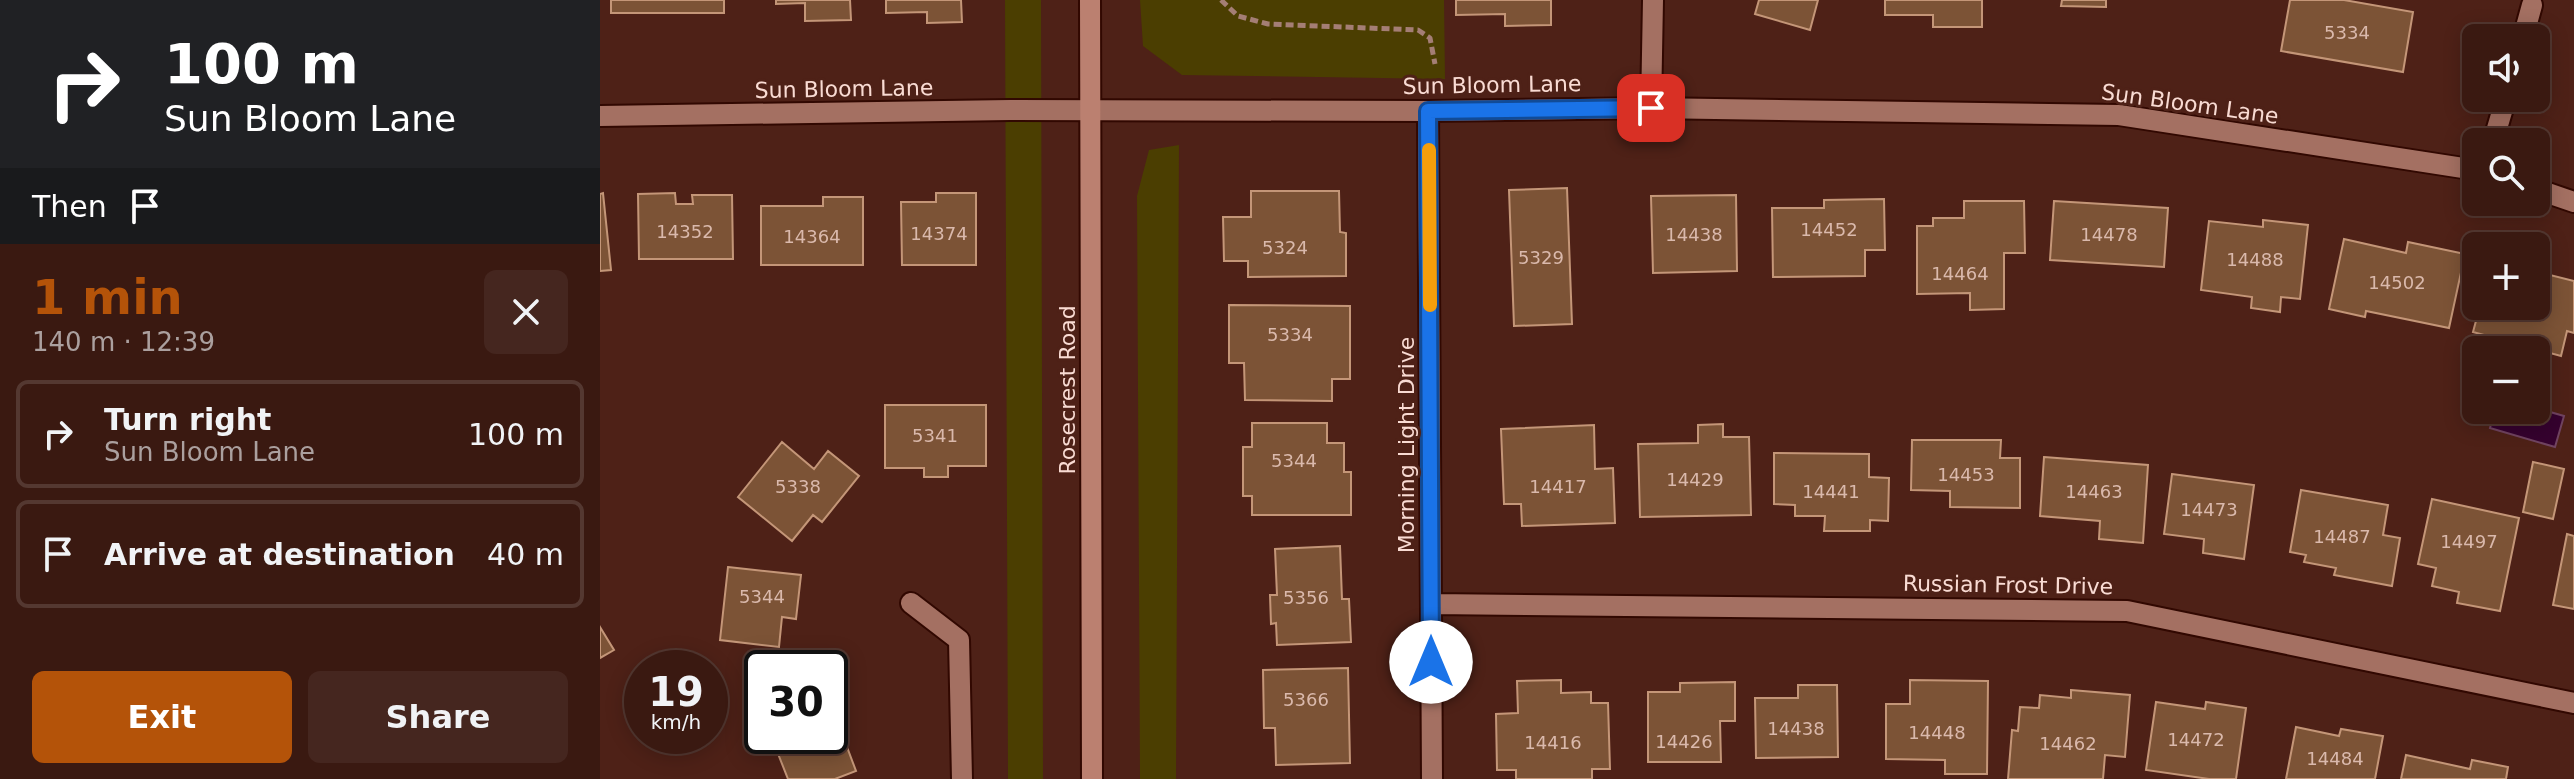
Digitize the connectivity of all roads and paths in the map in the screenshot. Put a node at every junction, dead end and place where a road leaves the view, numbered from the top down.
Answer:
1 (1090, 0) edge
2 (1221, 0) edge
3 (1653, 0) edge
4 (2532, 5) dead end
5 (2527, 24) edge
6 (1435, 64) dead end
7 (1651, 108) junction
8 (1090, 110) junction
9 (1428, 111) junction
10 (600, 116) edge
11 (2462, 168) edge
12 (2550, 194) edge
13 (2574, 202) edge
14 (911, 603) dead end
15 (1431, 604) junction
16 (2574, 703) edge
17 (962, 779) edge
18 (1092, 779) edge
19 (1432, 779) edge

1 - 8 main road, Rosecrest Road
2 - 6 path
3 - 7 street
4 - 5 street
7 - 9 street, Sun Bloom Lane
7 - 11 street, Sun Bloom Lane
8 - 9 street, Sun Bloom Lane
8 - 10 street, Sun Bloom Lane
8 - 18 main road, Rosecrest Road
9 - 15 street, Morning Light Drive
12 - 13 street
14 - 17 street
15 - 16 street, Russian Frost Drive
15 - 19 street, Morning Light Drive

